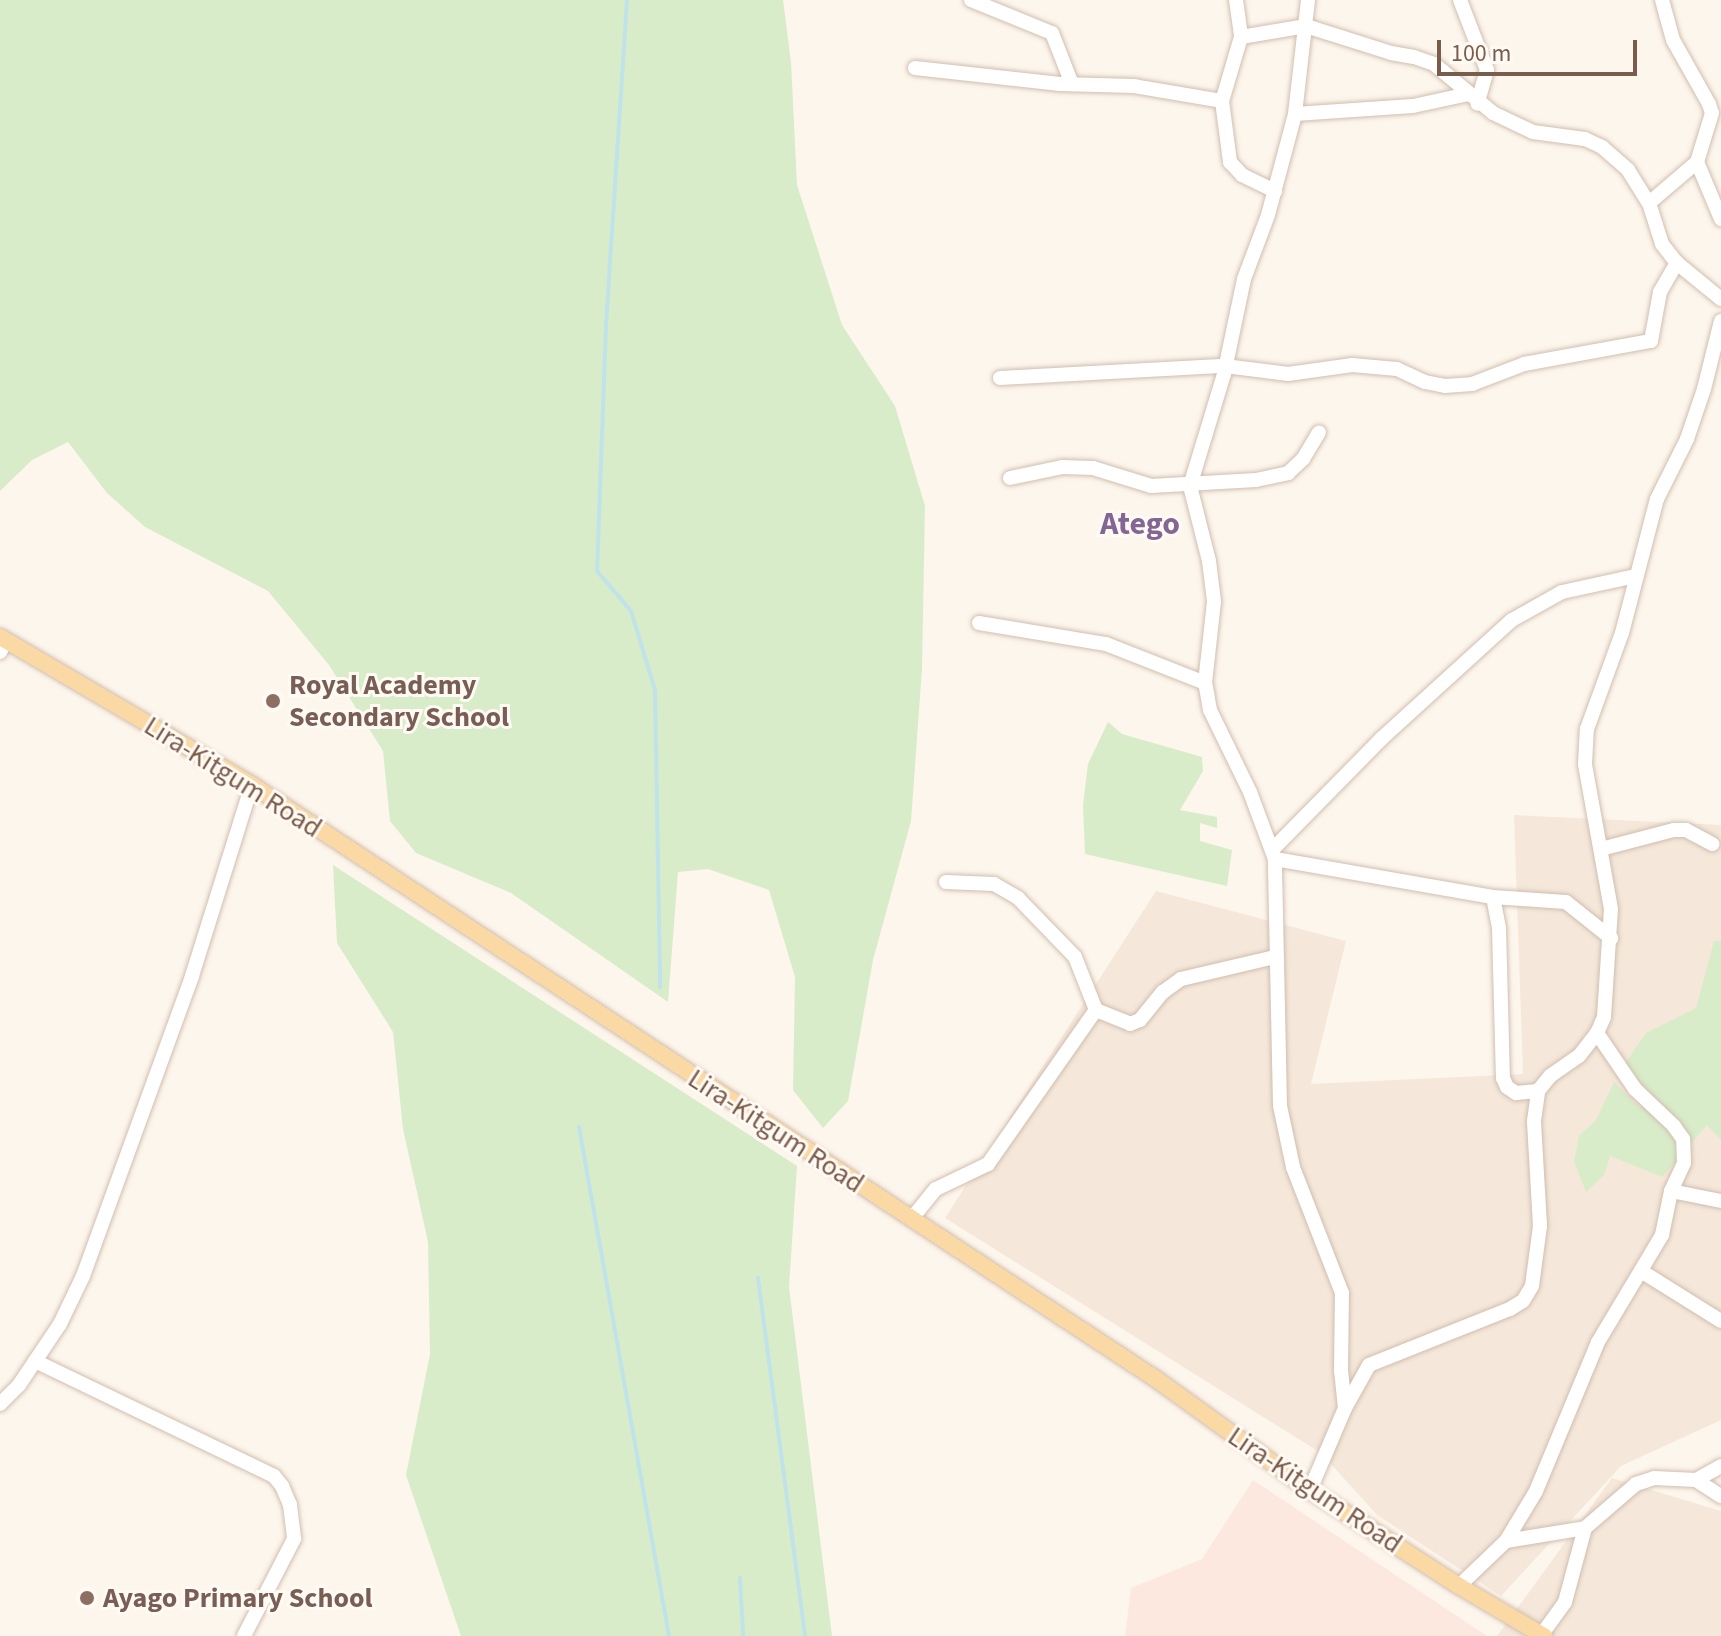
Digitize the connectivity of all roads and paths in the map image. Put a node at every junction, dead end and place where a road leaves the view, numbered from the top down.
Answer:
1 (971, 0) edge
2 (1236, 0) edge
3 (1308, 0) edge
4 (1460, 0) edge
5 (1662, 0) edge
6 (1306, 26) junction
7 (1241, 37) junction
8 (915, 68) dead end
9 (1072, 84) junction
10 (1473, 99) junction
11 (1222, 101) junction
12 (1295, 114) junction
13 (1697, 162) junction
14 (1275, 191) junction
15 (1649, 203) junction
16 (1721, 219) edge
17 (1677, 263) junction
18 (1721, 299) edge
19 (1721, 321) edge
20 (1225, 366) junction
21 (1000, 378) dead end
22 (1319, 432) dead end
23 (1010, 478) dead end
24 (1190, 486) junction
25 (1636, 576) junction
26 (979, 623) dead end
27 (2, 643) edge
28 (1205, 683) junction
29 (252, 785) junction
30 (1712, 844) dead end
31 (1601, 849) junction
32 (1274, 855) junction
33 (946, 882) dead end
34 (1493, 897) junction
35 (1611, 938) junction
36 (1275, 957) junction
37 (1096, 1010) junction
38 (1597, 1033) junction
39 (1538, 1091) junction
40 (1671, 1191) junction
41 (1721, 1201) edge
42 (913, 1217) junction
43 (1641, 1271) junction
44 (1721, 1321) edge
45 (35, 1361) junction
46 (0, 1404) edge
47 (1345, 1408) junction
48 (1721, 1466) edge
49 (1696, 1480) junction
50 (1310, 1490) junction
51 (1721, 1496) edge
52 (1585, 1528) junction
53 (1506, 1541) junction
54 (1459, 1586) junction
55 (1543, 1635) edge
56 (244, 1636) edge

1 - 9 street
2 - 7 street
3 - 6 street
4 - 10 street
5 - 13 street
6 - 7 street
6 - 10 street
6 - 12 street
7 - 11 street
8 - 9 street
9 - 11 street
10 - 12 street
10 - 15 street
11 - 14 street
12 - 14 street
13 - 15 street
13 - 16 street
14 - 20 street
15 - 17 street
17 - 18 street
17 - 20 street
19 - 25 street
20 - 21 street
20 - 24 street
22 - 24 street
23 - 24 street
24 - 28 street
25 - 31 street
25 - 32 street
26 - 28 street
27 - 29 main road, Lira-Kitgum Road
28 - 32 street
29 - 42 main road, Lira-Kitgum Road
29 - 45 street
30 - 31 street
31 - 35 street
32 - 34 street
32 - 36 street
33 - 37 street
34 - 35 street
34 - 39 street
35 - 38 street
36 - 37 street
36 - 47 street
37 - 42 street
38 - 39 street
38 - 40 street
39 - 47 street
40 - 41 street
40 - 43 street
42 - 50 main road, Lira-Kitgum Road
43 - 44 street
43 - 53 street
45 - 46 street
45 - 56 street
47 - 50 street
48 - 49 street
49 - 51 street
49 - 52 street
50 - 54 main road, Lira-Kitgum Road
52 - 53 street
52 - 55 street
53 - 54 street
54 - 55 main road, Lira-Kitgum Road

